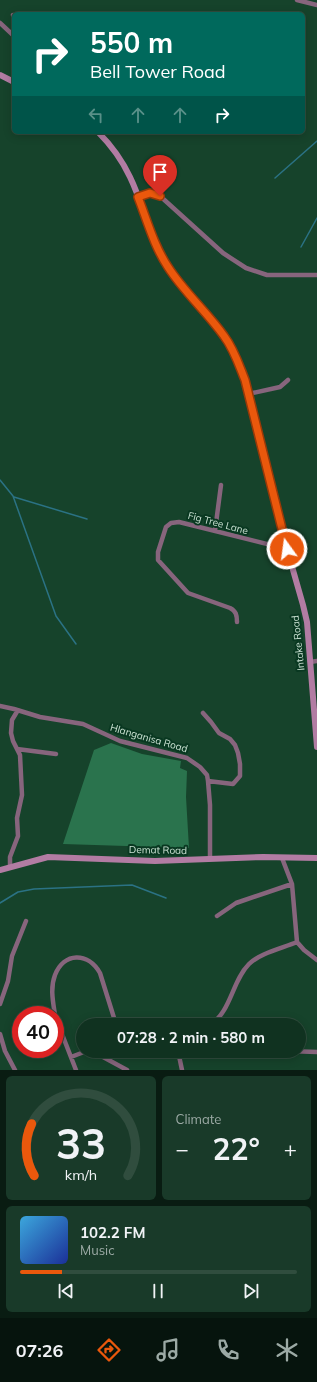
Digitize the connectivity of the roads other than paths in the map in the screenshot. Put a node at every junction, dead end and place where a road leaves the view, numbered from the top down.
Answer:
1 (297, 0) edge
2 (317, 5) edge
3 (0, 23) edge
4 (12, 34) edge
5 (0, 75) edge
6 (12, 81) edge
7 (100, 134) edge
8 (138, 197) junction
9 (317, 275) edge
10 (288, 380) dead end
11 (248, 394) junction
12 (221, 485) dead end
13 (215, 531) junction
14 (287, 549) junction
15 (237, 622) dead end
16 (317, 661) edge
17 (310, 662) junction
18 (0, 706) edge
19 (18, 710) junction
20 (203, 713) dead end
21 (317, 747) edge
22 (17, 749) junction
23 (56, 754) dead end
24 (208, 781) junction
25 (282, 858) junction
26 (317, 858) edge
27 (210, 859) junction
28 (10, 867) junction
29 (0, 870) edge
30 (292, 884) junction
31 (217, 916) dead end
32 (26, 921) dead end
33 (297, 942) junction
34 (317, 960) edge
35 (0, 1004) edge
36 (54, 1006) edge
37 (114, 1018) edge
38 (218, 1018) edge
39 (0, 1034) edge
40 (64, 1038) edge
41 (306, 1052) edge
42 (317, 1052) edge
43 (72, 1057) junction
44 (179, 1058) edge
45 (15, 1070) edge
46 (76, 1070) edge
47 (127, 1070) edge
48 (182, 1070) edge

1 - 2 street
3 - 4 street
5 - 6 street
7 - 8 street, Intake Road
8 - 9 street
8 - 11 street, Intake Road
10 - 11 street
11 - 14 street, Intake Road
12 - 13 street
13 - 14 street, Fig Tree Lane
13 - 15 street, Fig Tree Lane
14 - 17 street, Intake Road
16 - 17 street
17 - 21 street, Intake Road
18 - 19 street, Hlanganisa Road
19 - 22 street
19 - 24 street, Hlanganisa Road
20 - 24 street
22 - 23 street
22 - 28 street
24 - 27 street, Hlanganisa Road
25 - 26 street, Demat Road
25 - 27 street, Demat Road
25 - 30 street
27 - 28 street, Demat Road
28 - 29 street, Demat Road
30 - 31 street
30 - 33 street
32 - 35 street
33 - 34 street
33 - 38 street
36 - 37 street
39 - 45 street
40 - 43 street
41 - 42 street
43 - 46 street
43 - 47 street
44 - 48 street

